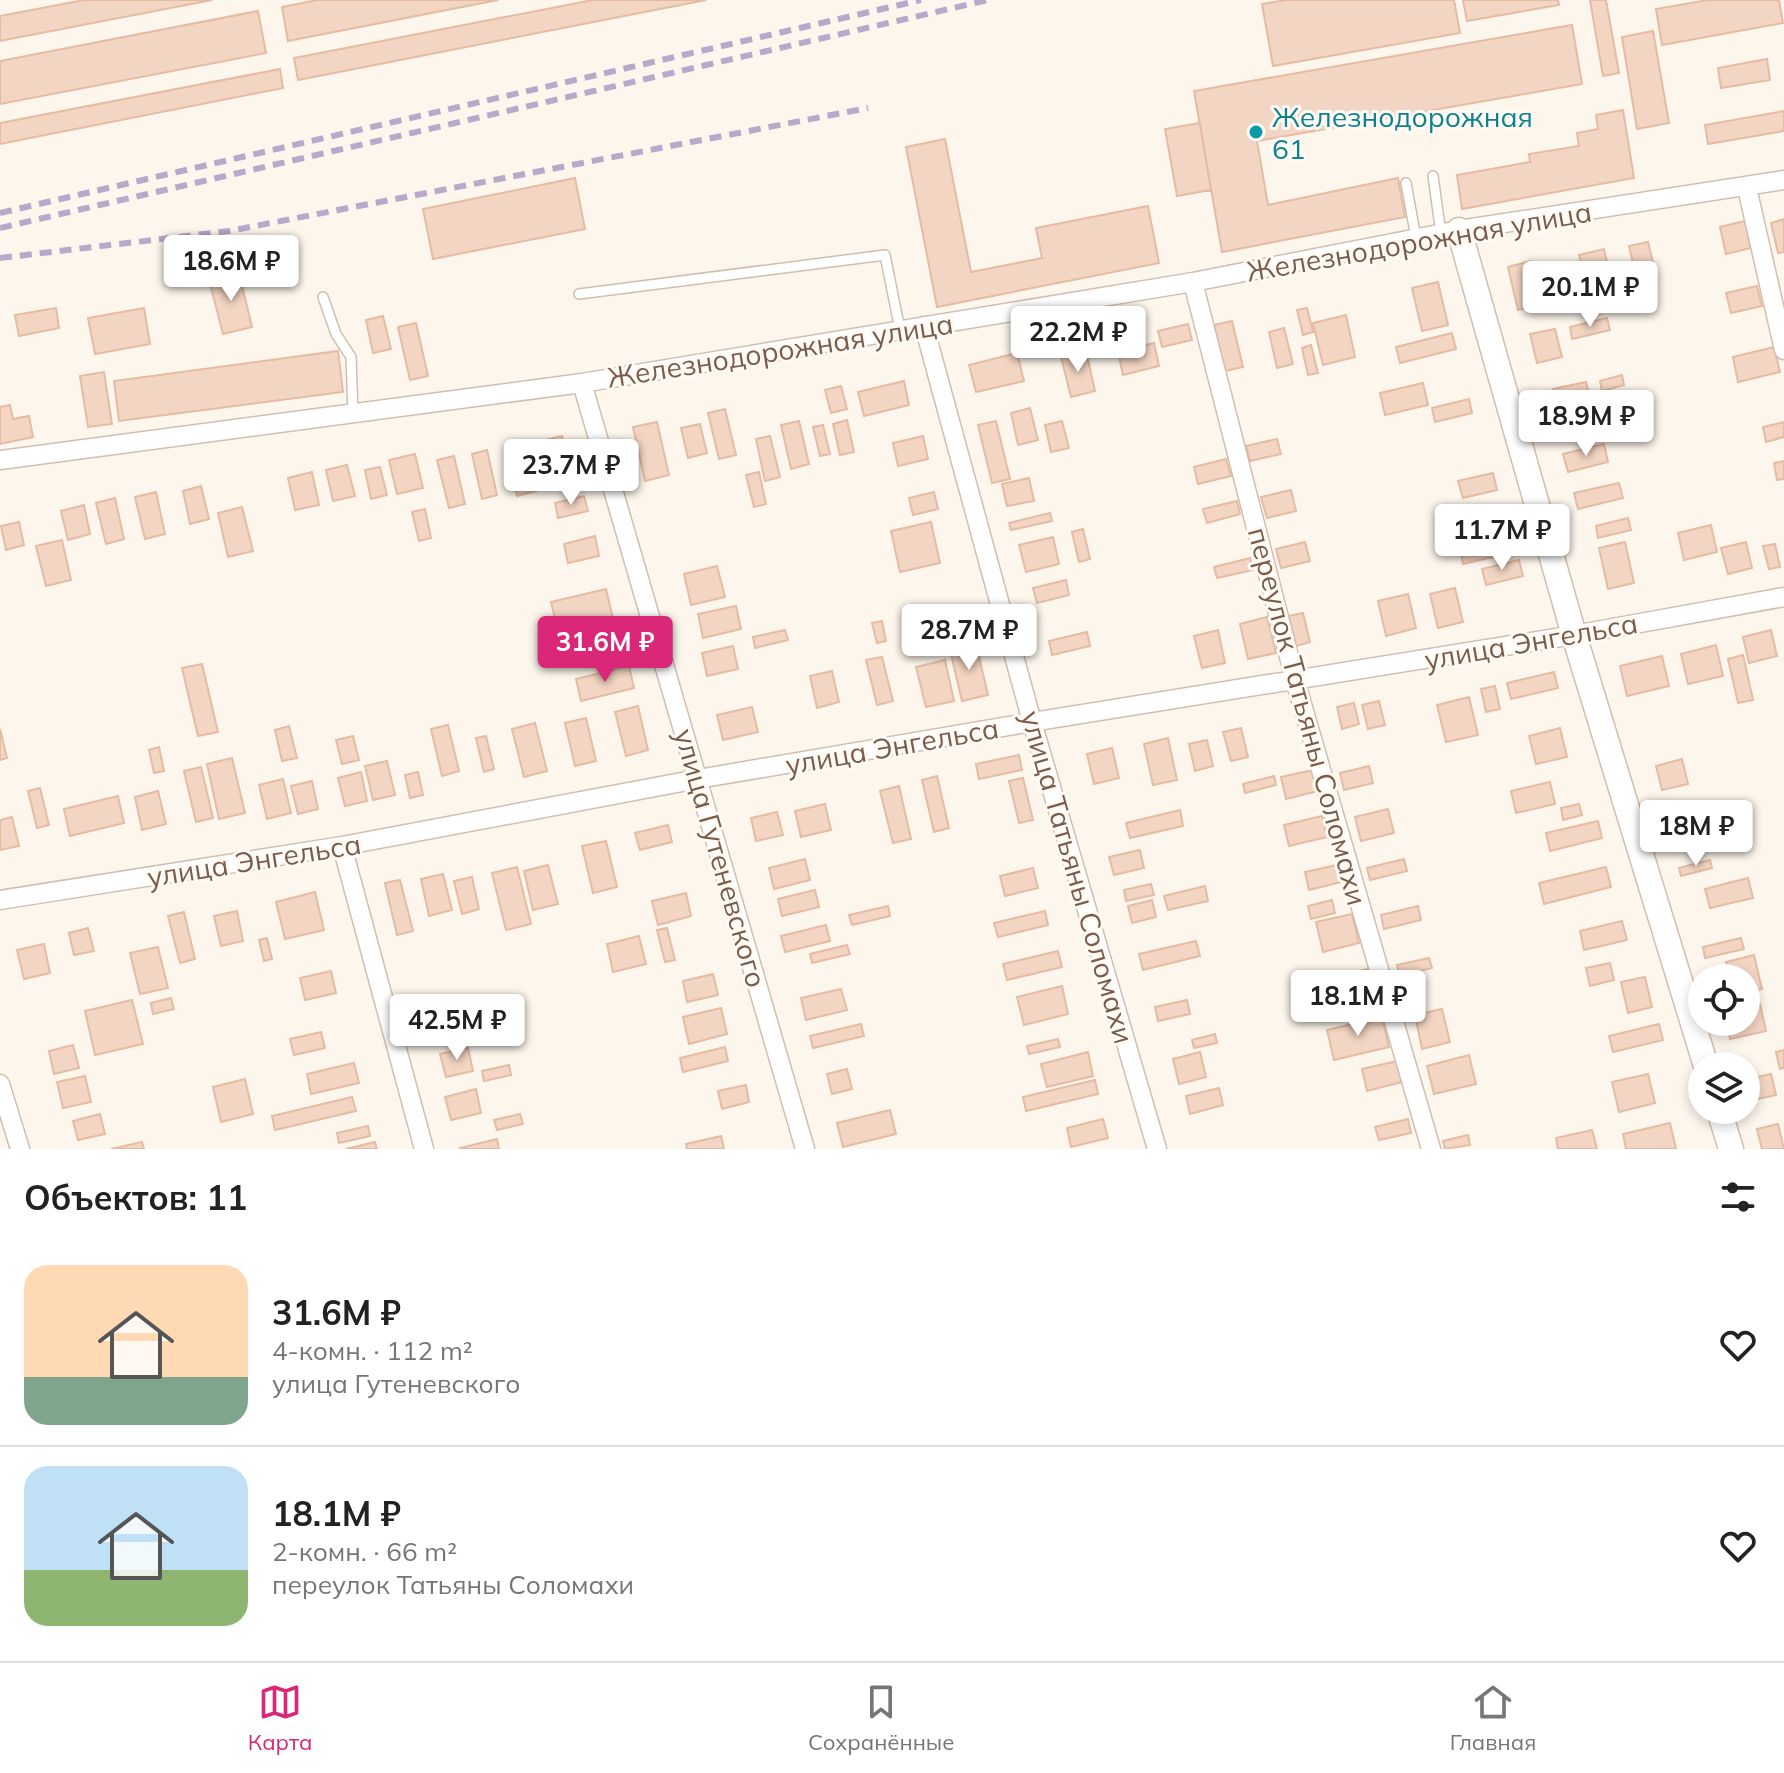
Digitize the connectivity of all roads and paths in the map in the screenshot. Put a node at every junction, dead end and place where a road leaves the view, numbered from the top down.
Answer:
1 (1433, 176) dead end
2 (1784, 180) edge
3 (1406, 183) dead end
4 (1747, 188) junction
5 (1450, 232) junction
6 (1416, 238) junction
7 (1193, 282) junction
8 (579, 294) dead end
9 (323, 297) dead end
10 (924, 326) junction
11 (900, 330) junction
12 (1784, 350) edge
13 (582, 383) junction
14 (353, 413) junction
15 (0, 460) edge
16 (1784, 597) edge
17 (1574, 635) junction
18 (1295, 680) junction
19 (1032, 722) junction
20 (698, 779) junction
21 (342, 846) junction
22 (0, 900) edge
23 (1702, 1052) edge
24 (0, 1084) edge
25 (1723, 1124) edge
26 (20, 1149) edge
27 (424, 1149) edge
28 (805, 1149) edge
29 (1157, 1149) edge
30 (1431, 1149) edge
31 (1731, 1149) edge

1 - 5 lane
2 - 4 street, Железнодорожная улица
3 - 6 lane
4 - 5 street, Железнодорожная улица
4 - 12 street
5 - 6 street, Железнодорожная улица
5 - 17 street
6 - 7 street, Железнодорожная улица
7 - 10 street, Железнодорожная улица
7 - 18 street, переулок Татьяны Соломахи
8 - 11 lane
9 - 14 lane
10 - 11 street, Железнодорожная улица
10 - 19 street, улица Татьяны Соломахи
11 - 13 street, Железнодорожная улица
13 - 14 street, Железнодорожная улица
13 - 20 street, улица Гутеневского
14 - 15 street, Железнодорожная улица
16 - 17 street, улица Энгельса
17 - 18 street, улица Энгельса
17 - 23 street
18 - 19 street, улица Энгельса
18 - 30 street, переулок Татьяны Соломахи
19 - 20 street, улица Энгельса
19 - 29 street, улица Татьяны Соломахи
20 - 21 street, улица Энгельса
20 - 28 street, улица Гутеневского
21 - 22 street, улица Энгельса
21 - 27 street
24 - 26 street
25 - 31 street

